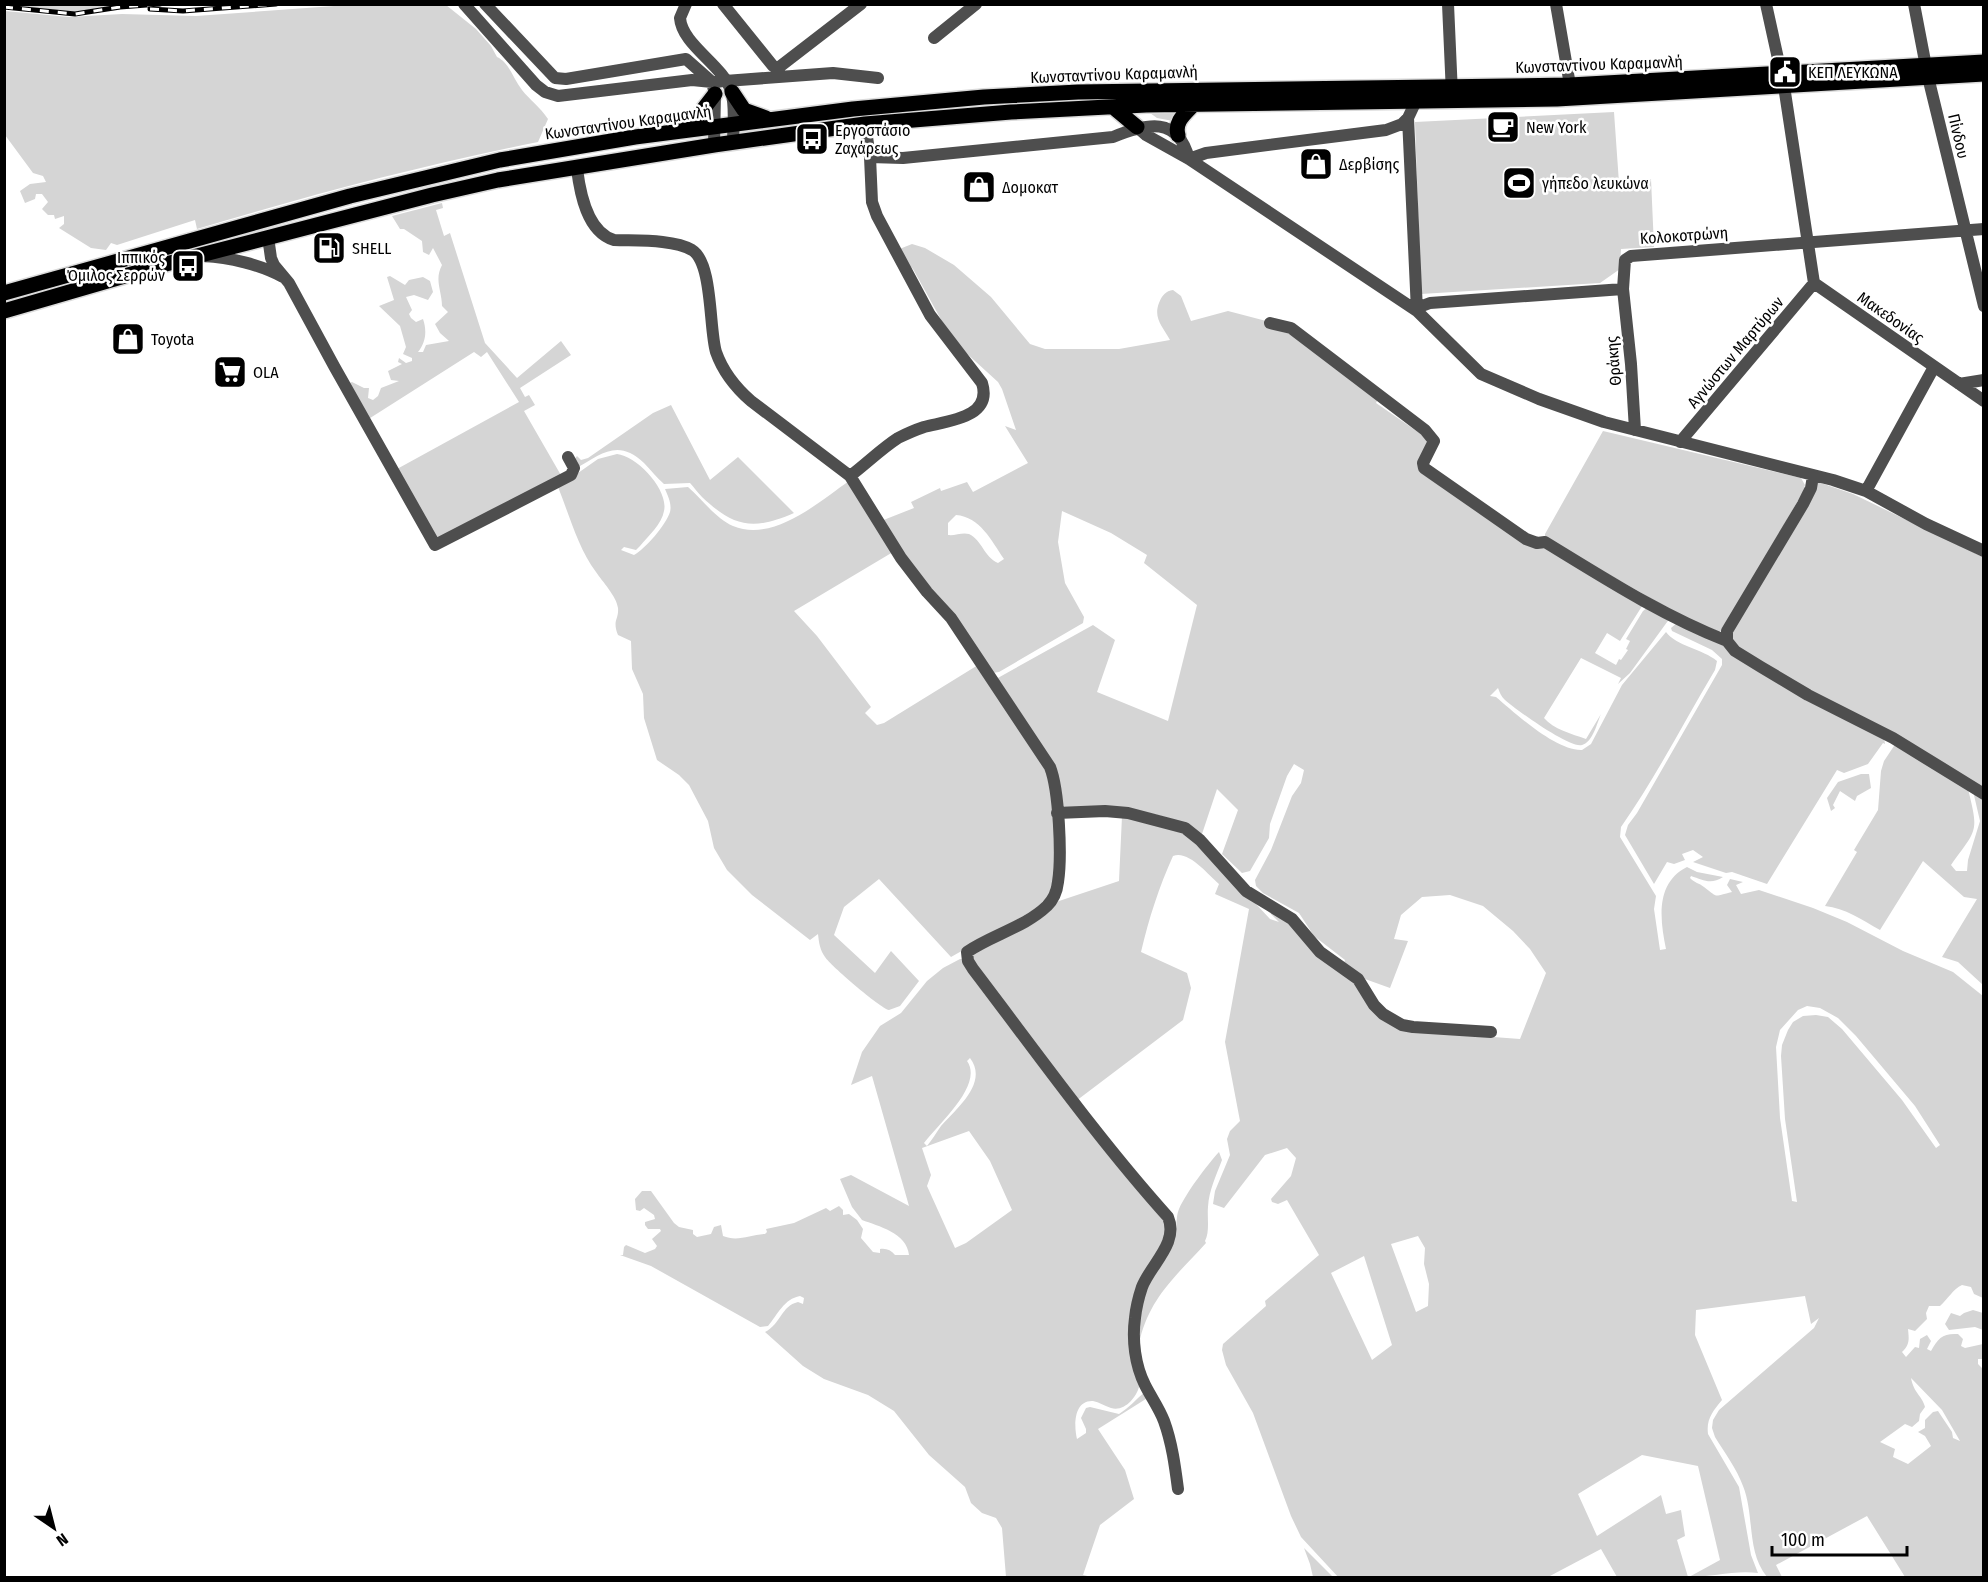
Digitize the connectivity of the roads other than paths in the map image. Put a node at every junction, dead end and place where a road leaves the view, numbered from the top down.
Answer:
1 (464, 4) edge
2 (485, 4) edge
3 (686, 4) edge
4 (723, 4) edge
5 (861, 4) edge
6 (976, 4) edge
7 (1448, 4) edge
8 (1556, 4) edge
9 (1766, 4) edge
10 (1914, 4) edge
11 (934, 38) dead end
12 (1983, 62) edge
13 (1927, 71) junction
14 (1983, 74) edge
15 (878, 78) dead end
16 (1783, 80) junction
17 (1570, 85) junction
18 (729, 86) junction
19 (713, 88) junction
20 (1452, 94) junction
21 (1416, 101) junction
22 (1194, 104) junction
23 (1113, 107) junction
24 (1408, 118) junction
25 (769, 119) junction
26 (733, 124) junction
27 (865, 124) junction
28 (715, 127) junction
29 (1137, 127) junction
30 (679, 131) junction
31 (1178, 135) junction
32 (733, 143) junction
33 (714, 145) junction
34 (870, 157) junction
35 (1189, 159) junction
36 (577, 169) junction
37 (1983, 229) edge
38 (1964, 231) junction
39 (268, 237) junction
40 (1807, 243) junction
41 (190, 258) junction
42 (286, 279) junction
43 (1814, 283) junction
44 (1623, 289) junction
45 (4, 292) edge
46 (1983, 306) edge
47 (1417, 310) junction
48 (4, 311) edge
49 (1270, 323) dead end
50 (1934, 367) junction
51 (1983, 380) edge
52 (1959, 384) junction
53 (1983, 401) edge
54 (1635, 430) junction
55 (1680, 442) junction
56 (568, 457) dead end
57 (850, 476) junction
58 (1813, 476) junction
59 (1866, 491) junction
60 (1983, 551) edge
61 (1727, 641) junction
62 (1983, 794) edge
63 (1057, 813) junction
64 (1491, 1032) dead end
65 (1178, 1489) dead end

1 - 19 street
2 - 19 street
3 - 18 street
4 - 5 street
6 - 11 street
7 - 20 street
8 - 17 street
9 - 16 street
10 - 13 street, Πίνδου
12 - 13 main road, Κωνσταντίνου Καραμανλή
13 - 14 main road, Κωνσταντίνου Καραμανλή
13 - 16 main road, Κωνσταντίνου Καραμανλή
13 - 38 street, Πίνδου
15 - 18 street
16 - 17 main road, Κωνσταντίνου Καραμανλή
16 - 20 main road, Κωνσταντίνου Καραμανλή
16 - 40 street
17 - 20 main road, Κωνσταντίνου Καραμανλή
18 - 19 street
18 - 25 main road
18 - 26 street
19 - 28 street
19 - 30 main road
20 - 21 main road, Κωνσταντίνου Καραμανλή
20 - 25 main road, Κωνσταντίνου Καραμανλή
21 - 22 main road, Κωνσταντίνου Καραμανλή
21 - 24 street
22 - 23 main road, Κωνσταντίνου Καραμανλή
22 - 31 main road
23 - 27 main road, Κωνσταντίνου Καραμανλή
23 - 29 main road
24 - 35 street
24 - 47 street
25 - 26 main road, Κωνσταντίνου Καραμανλή
26 - 28 main road, Κωνσταντίνου Καραμανλή
26 - 32 street
27 - 32 main road, Κωνσταντίνου Καραμανλή
27 - 34 street
28 - 30 main road, Κωνσταντίνου Καραμανλή
28 - 33 street
29 - 31 street
29 - 34 street
29 - 35 street
30 - 45 main road, Κωνσταντίνου Καραμανλή
31 - 35 street
32 - 33 main road, Κωνσταντίνου Καραμανλή
33 - 36 main road, Κωνσταντίνου Καραμανλή
34 - 57 street
35 - 47 street
36 - 39 main road, Κωνσταντίνου Καραμανλή
36 - 57 street
37 - 38 street, Κολοκοτρώνη
38 - 40 street, Κολοκοτρώνη
38 - 46 street, Πίνδου
39 - 41 main road, Κωνσταντίνου Καραμανλή
39 - 42 street
40 - 43 street
40 - 44 street, Κολοκοτρώνη
41 - 42 street
41 - 48 main road, Κωνσταντίνου Καραμανλή
42 - 56 street
43 - 50 street, Μακεδονίας
43 - 55 street, Αγνώστων Μαρτύρων
44 - 47 street
44 - 54 street, Θράκης
47 - 54 street
49 - 61 street
50 - 52 street, Μακεδονίας
50 - 59 street
51 - 52 street
52 - 53 street, Μακεδονίας
54 - 55 street
55 - 58 street
57 - 63 street
58 - 59 street
58 - 61 street
59 - 60 street
61 - 62 street
63 - 64 street
63 - 65 street

